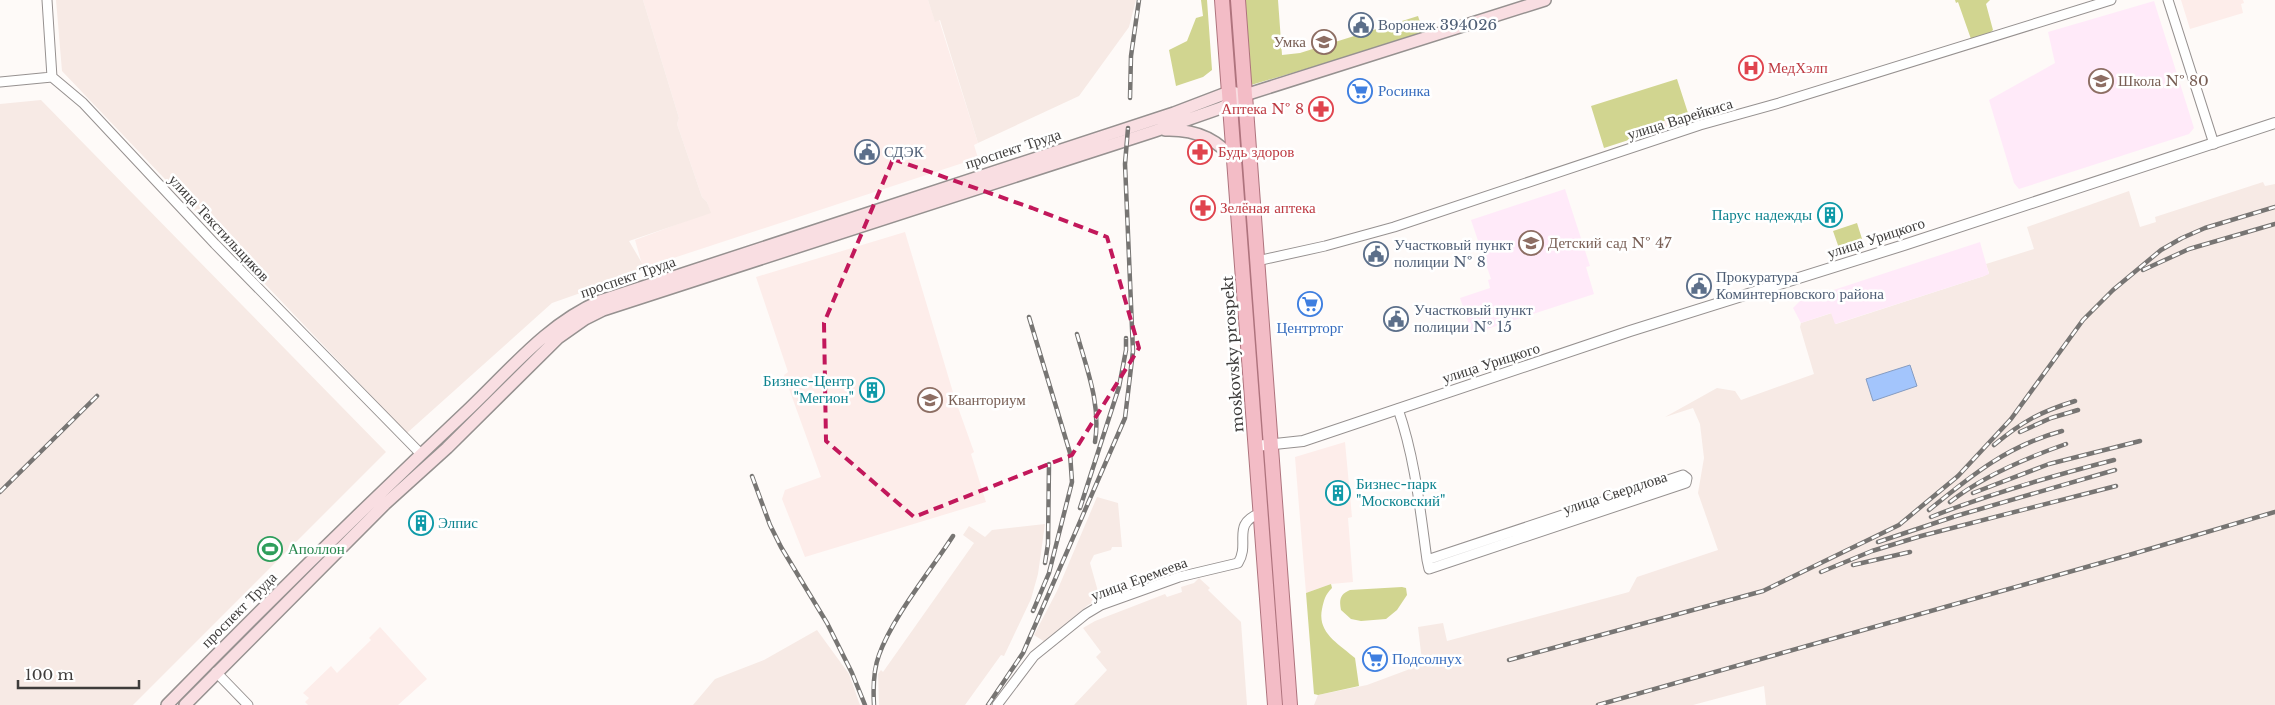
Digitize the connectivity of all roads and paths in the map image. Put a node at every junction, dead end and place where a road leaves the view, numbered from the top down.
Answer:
1 (46, 0) edge
2 (1222, 0) edge
3 (1238, 0) edge
4 (1545, 0) edge
5 (2110, 0) edge
6 (2168, 0) edge
7 (52, 77) junction
8 (0, 82) edge
9 (1245, 95) junction
10 (1230, 97) junction
11 (2275, 123) edge
12 (1155, 131) junction
13 (2214, 144) junction
14 (1235, 162) junction
15 (1257, 260) junction
16 (697, 274) junction
17 (1398, 409) junction
18 (1271, 445) junction
19 (1256, 446) junction
20 (420, 453) junction
21 (430, 463) junction
22 (1261, 513) junction
23 (1428, 564) junction
24 (208, 663) junction
25 (216, 672) junction
26 (167, 705) edge
27 (185, 705) edge
28 (248, 705) edge
29 (997, 705) edge
30 (1275, 705) edge
31 (1290, 705) edge

1 - 7 street
2 - 10 main road, moskovsky prospekt
3 - 9 main road, moskovsky prospekt
4 - 9 main road
5 - 15 street, улица Варейкиса
6 - 13 street
7 - 8 street
7 - 20 street, улица Текстильщиков
9 - 10 main road
9 - 15 main road, moskovsky prospekt
10 - 12 main road, проспект Труда
10 - 14 main road, moskovsky prospekt
10 - 16 main road, проспект Труда
11 - 13 street, улица Урицкого
12 - 14 main road
12 - 16 main road, проспект Труда
13 - 17 street, улица Урицкого
14 - 19 main road, moskovsky prospekt
15 - 18 main road, moskovsky prospekt
16 - 20 main road, проспект Труда
16 - 21 main road, проспект Труда
17 - 18 street, улица Урицкого
17 - 23 street
18 - 19 street, улица Урицкого
18 - 31 main road, moskovsky prospekt
19 - 22 main road, moskovsky prospekt
20 - 21 main road
20 - 24 main road, проспект Труда
21 - 25 main road, проспект Труда
22 - 29 street, улица Еремеева
22 - 30 main road, moskovsky prospekt
23 - 23 street, улица Свердлова
24 - 25 main road
24 - 26 main road, проспект Труда
25 - 27 main road, проспект Труда
25 - 28 street

